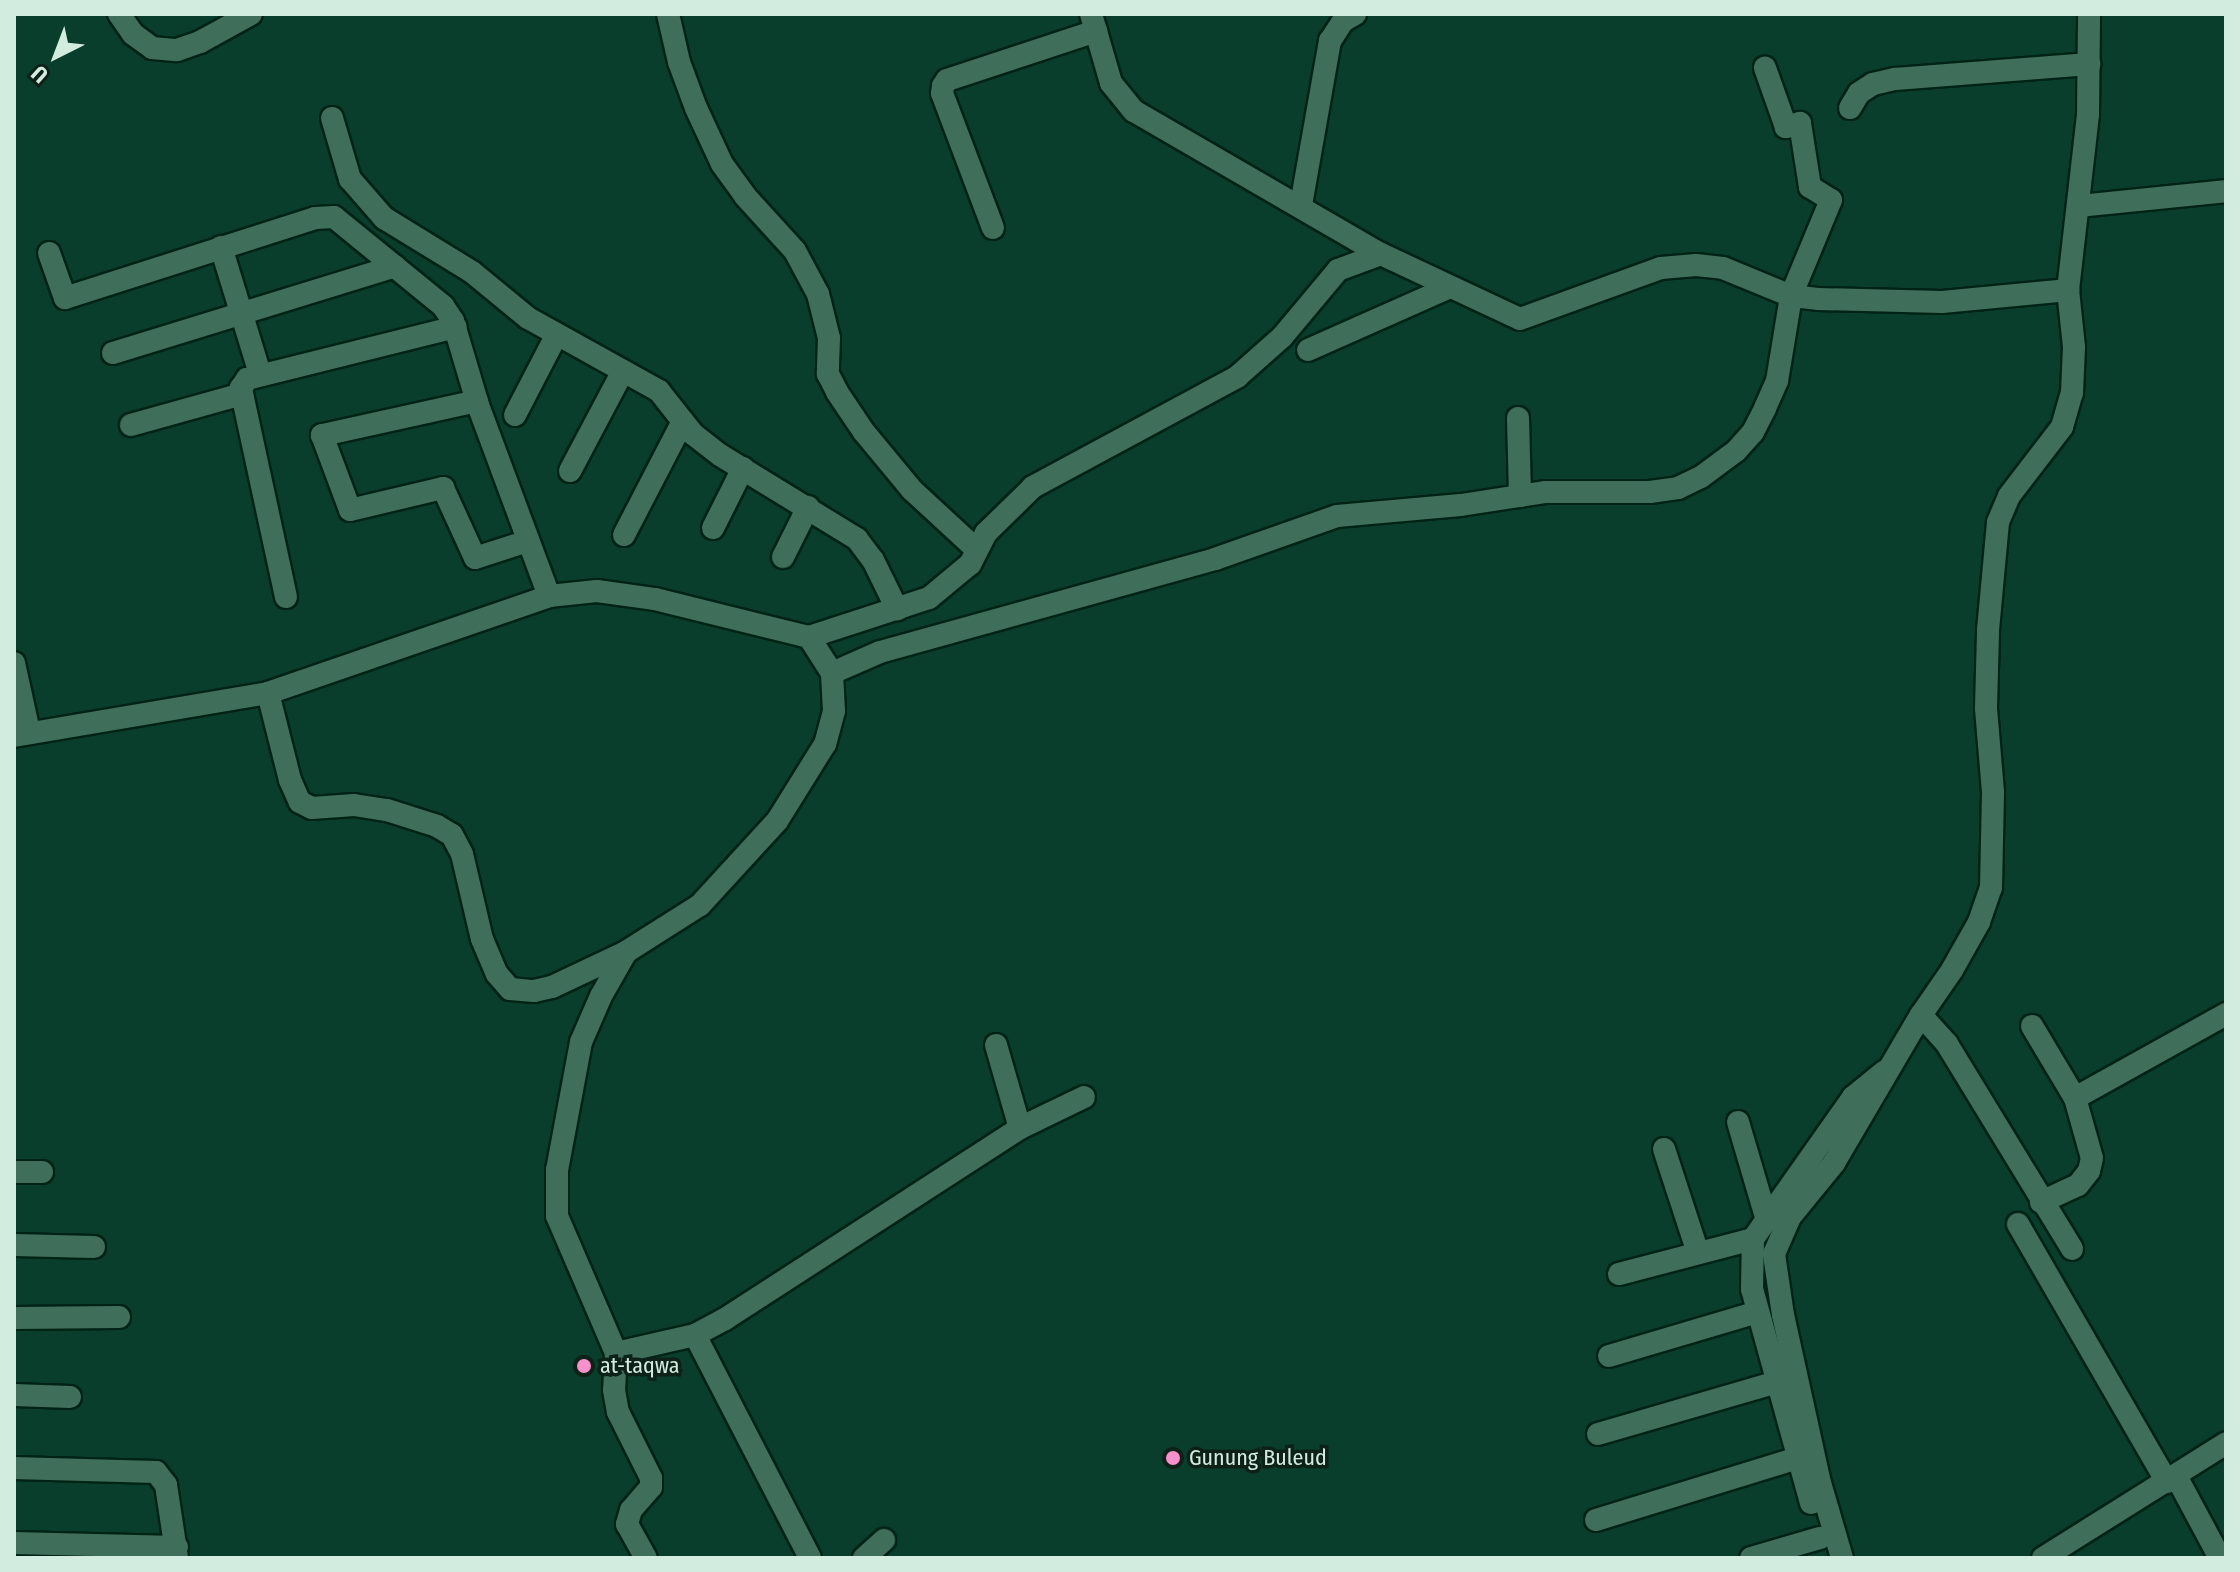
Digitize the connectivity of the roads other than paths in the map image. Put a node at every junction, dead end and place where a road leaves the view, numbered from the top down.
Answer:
1 (119, 14) edge
2 (251, 14) edge
3 (668, 14) edge
4 (1355, 14) edge
5 (2089, 14) edge
6 (1094, 22) edge
7 (2089, 64) junction
8 (1765, 68) dead end
9 (1850, 108) dead end
10 (332, 118) dead end
11 (2226, 191) edge
12 (1301, 205) junction
13 (2079, 206) junction
14 (993, 228) dead end
15 (221, 247) junction
16 (49, 253) dead end
17 (1381, 254) junction
18 (395, 266) junction
19 (1448, 288) junction
20 (2068, 290) junction
21 (1791, 296) junction
22 (243, 313) junction
23 (456, 327) junction
24 (557, 334) junction
25 (1308, 350) dead end
26 (113, 353) dead end
27 (623, 371) junction
28 (260, 374) junction
29 (242, 394) junction
30 (477, 401) junction
31 (515, 415) dead end
32 (1518, 418) dead end
33 (683, 421) junction
34 (131, 425) dead end
35 (743, 468) junction
36 (570, 471) dead end
37 (1520, 496) junction
38 (808, 507) junction
39 (713, 528) dead end
40 (624, 535) dead end
41 (528, 541) junction
42 (976, 549) junction
43 (783, 557) dead end
44 (549, 596) junction
45 (286, 597) dead end
46 (897, 609) junction
47 (809, 637) junction
48 (14, 663) edge
49 (832, 673) junction
50 (268, 693) junction
51 (22, 734) edge
52 (626, 952) junction
53 (2226, 1014) edge
54 (1921, 1015) junction
55 (2032, 1026) dead end
56 (996, 1045) dead end
57 (1894, 1064) junction
58 (1084, 1097) dead end
59 (2075, 1098) junction
60 (1738, 1122) dead end
61 (1020, 1128) junction
62 (1664, 1149) dead end
63 (14, 1172) edge
64 (42, 1172) dead end
65 (2041, 1202) junction
66 (1766, 1217) junction
67 (2018, 1224) dead end
68 (1753, 1239) junction
69 (14, 1245) edge
70 (94, 1247) dead end
71 (2072, 1249) dead end
72 (1698, 1253) junction
73 (1619, 1274) dead end
74 (1758, 1312) junction
75 (119, 1317) dead end
76 (14, 1318) edge
77 (695, 1335) junction
78 (616, 1353) junction
79 (1609, 1356) dead end
80 (1777, 1382) junction
81 (14, 1395) edge
82 (70, 1397) dead end
83 (1598, 1434) dead end
84 (2226, 1443) edge
85 (1798, 1458) junction
86 (14, 1468) edge
87 (2171, 1479) junction
88 (1596, 1520) dead end
89 (884, 1540) dead end
90 (14, 1543) edge
91 (1823, 1548) edge
92 (177, 1552) edge
93 (646, 1558) edge
94 (810, 1558) edge
95 (864, 1558) edge
96 (1751, 1558) edge
97 (1842, 1558) edge
98 (2043, 1558) edge
99 (2220, 1558) edge

1 - 2 street
3 - 42 street
4 - 12 street
5 - 7 street
6 - 12 street
6 - 14 street
7 - 9 street
7 - 13 street
8 - 21 street
10 - 24 street
11 - 13 street
12 - 17 street
13 - 20 street
15 - 16 street
15 - 18 street
15 - 22 street
17 - 19 street
17 - 42 street
18 - 22 street
18 - 23 street
19 - 21 street
19 - 25 street
20 - 21 street
20 - 54 street
21 - 37 street
22 - 26 street
22 - 28 street
23 - 28 street
23 - 30 street
24 - 27 street
24 - 31 street
27 - 33 street
27 - 36 street
28 - 29 street
29 - 34 street
29 - 45 street
30 - 41 street
30 - 41 street
32 - 37 street
33 - 35 street
33 - 40 street
35 - 38 street
35 - 39 street
37 - 49 street
38 - 43 street
38 - 46 street
41 - 44 street
42 - 46 street
44 - 47 street
44 - 50 street
46 - 47 street
47 - 49 street
48 - 51 street
49 - 52 street
50 - 51 street
50 - 52 street
52 - 78 street
53 - 59 street
54 - 57 street
54 - 65 street
55 - 59 street
56 - 61 street
57 - 66 street
57 - 97 street
58 - 61 street
59 - 65 street
60 - 66 street
61 - 77 street
62 - 72 street
63 - 64 street
65 - 71 street
66 - 68 street
67 - 87 street
68 - 72 street
68 - 74 street
69 - 70 street
72 - 73 street
74 - 79 street
74 - 80 street
75 - 76 street
77 - 78 street
77 - 94 street
78 - 93 street
80 - 83 street
80 - 85 street
81 - 82 street
84 - 87 street
85 - 88 street
85 - 91 street
86 - 92 street
87 - 98 street
87 - 99 street
89 - 95 street
90 - 92 street
91 - 96 street

